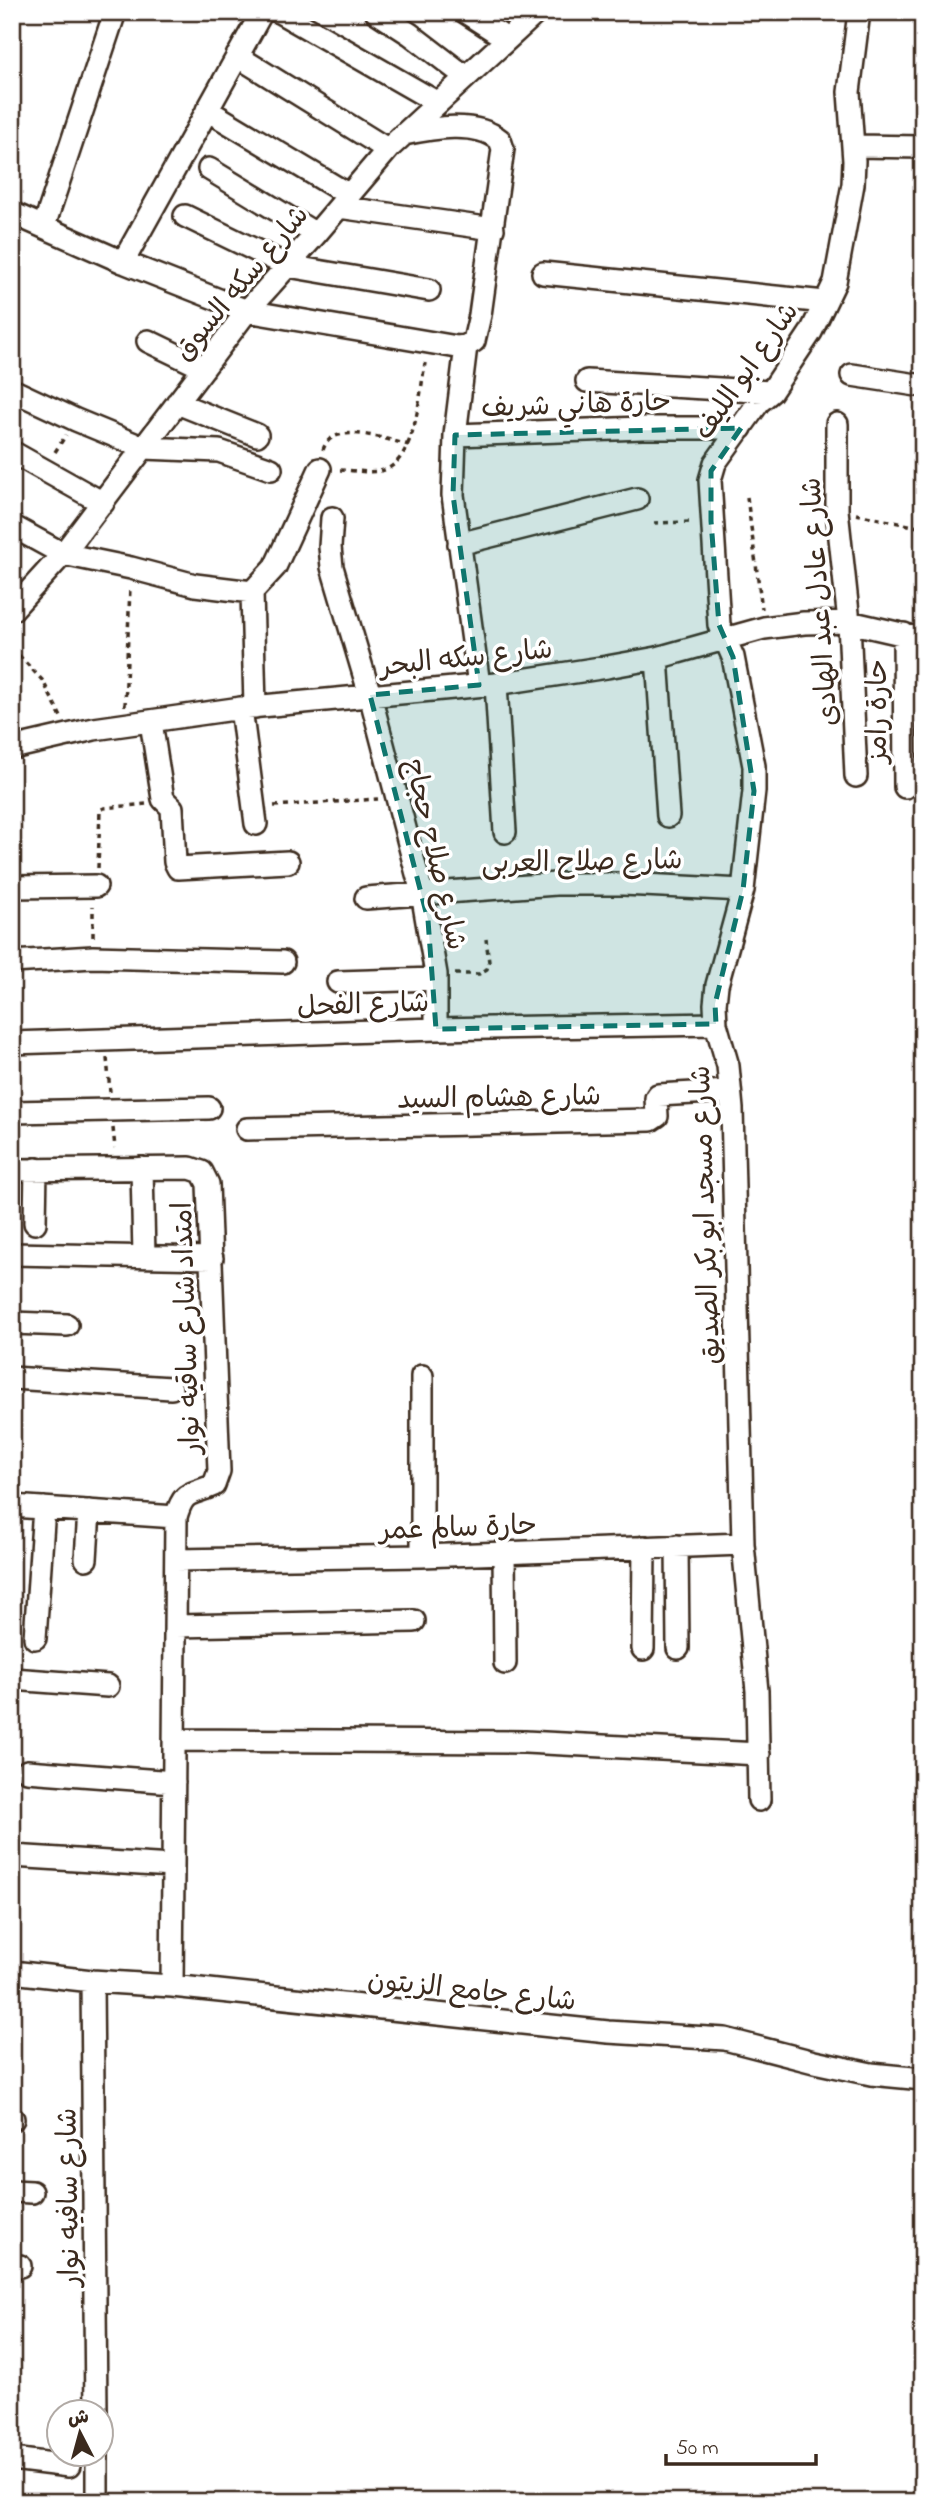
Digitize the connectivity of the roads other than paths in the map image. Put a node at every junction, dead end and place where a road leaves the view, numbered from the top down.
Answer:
1 (115, 12) edge
2 (262, 12) edge
3 (279, 12) edge
4 (376, 12) edge
5 (465, 12) edge
6 (537, 12) edge
7 (859, 12) edge
8 (508, 39) junction
9 (237, 56) junction
10 (466, 77) junction
11 (438, 103) junction
12 (207, 110) junction
13 (404, 134) junction
14 (854, 146) junction
15 (923, 147) edge
16 (387, 149) junction
17 (209, 169) dead end
18 (344, 201) junction
19 (12, 214) edge
20 (185, 216) dead end
21 (44, 226) junction
22 (493, 229) junction
23 (316, 234) junction
24 (123, 262) junction
25 (288, 266) junction
26 (542, 273) dead end
27 (429, 290) dead end
28 (825, 302) junction
29 (247, 311) junction
30 (148, 341) dead end
31 (466, 346) junction
32 (204, 368) junction
33 (852, 375) dead end
34 (587, 381) dead end
35 (923, 386) edge
36 (12, 390) edge
37 (771, 392) junction
38 (177, 404) junction
39 (837, 424) dead end
40 (741, 428) junction
41 (257, 435) dead end
42 (455, 435) junction
43 (144, 448) junction
44 (12, 452) edge
45 (271, 469) dead end
46 (320, 469) road end
47 (637, 499) dead end
48 (103, 503) junction
49 (332, 518) dead end
50 (12, 526) edge
51 (459, 544) junction
52 (63, 554) junction
53 (21, 587) edge
54 (252, 592) junction
55 (12, 610) edge
56 (849, 622) junction
57 (914, 637) edge
58 (724, 638) junction
59 (657, 657) junction
60 (488, 684) junction
61 (370, 695) junction
62 (248, 708) junction
63 (151, 723) junction
64 (12, 748) edge
65 (856, 776) dead end
66 (905, 787) dead end
67 (255, 816) road end
68 (668, 816) dead end
69 (505, 832) dead end
70 (288, 862) dead end
71 (96, 886) road end
72 (12, 887) edge
73 (743, 890) junction
74 (422, 893) junction
75 (366, 898) dead end
76 (12, 962) edge
77 (283, 962) dead end
78 (436, 977) junction
79 (338, 982) dead end
80 (716, 1024) junction
81 (436, 1029) junction
82 (12, 1043) edge
83 (730, 1091) junction
84 (209, 1108) dead end
85 (12, 1112) edge
86 (247, 1129) dead end
87 (142, 1168) junction
88 (36, 1169) junction
89 (12, 1170) edge
90 (35, 1223) dead end
91 (12, 1254) edge
92 (144, 1256) junction
93 (212, 1258) junction
94 (12, 1323) edge
95 (67, 1325) dead end
96 (422, 1376) dead end
97 (12, 1378) edge
98 (171, 1388) dead end
99 (12, 1506) edge
100 (44, 1508) junction
101 (89, 1511) junction
102 (176, 1517) junction
103 (743, 1544) junction
104 (644, 1546) junction
105 (677, 1546) junction
106 (504, 1553) junction
107 (422, 1556) junction
108 (86, 1559) dead end
109 (176, 1560) junction
110 (414, 1621) dead end
111 (176, 1626) junction
112 (35, 1638) dead end
113 (678, 1648) dead end
114 (643, 1649) dead end
115 (505, 1663) dead end
116 (12, 1679) edge
117 (108, 1686) dead end
118 (174, 1740) junction
119 (759, 1754) junction
120 (27, 1771) dead end
121 (174, 1782) junction
122 (759, 1800) dead end
123 (12, 1856) edge
124 (172, 1866) junction
125 (12, 1972) edge
126 (92, 1980) junction
127 (172, 1986) junction
128 (923, 2079) edge
129 (96, 2398) edge
130 (12, 2459) edge
131 (46, 2463) edge
132 (96, 2468) edge
133 (97, 2502) edge

1 - 21 street
2 - 9 street
3 - 11 street
4 - 10 street
5 - 8 street
6 - 8 street, شارع سكه السوق
7 - 14 street, شارع ابو الليف
8 - 10 street, شارع سكه السوق
9 - 12 street
9 - 16 street
10 - 11 street, شارع سكه السوق
11 - 13 street, شارع سكه السوق
12 - 18 street
12 - 24 street
13 - 16 street, شارع سكه السوق
13 - 22 street
14 - 15 street
14 - 28 street, شارع ابو الليف
16 - 18 street, شارع سكه السوق
17 - 23 street
18 - 22 street
18 - 23 street, شارع سكه السوق
19 - 21 street
20 - 25 street
21 - 24 street
22 - 31 street
23 - 25 street, شارع سكه السوق
24 - 29 street
25 - 27 street
25 - 29 street, شارع سكه السوق
26 - 28 street
28 - 37 street, شارع ابو الليف
29 - 31 street
29 - 32 street, شارع سكه السوق
30 - 32 street
31 - 42 street
32 - 38 street, شارع سكه السوق
33 - 35 street
34 - 37 street
36 - 43 street
37 - 40 street, شارع ابو الليف
38 - 41 street
38 - 43 street, شارع سكه السوق
39 - 56 street, شارع عادل عبد الهادى
40 - 42 street, حارة هاني شريف
40 - 58 street, شارع ابو الليف
42 - 51 street
43 - 45 street
43 - 48 street, شارع سكه السوق
44 - 48 street
46 - 54 street
47 - 51 street
48 - 52 street, شارع سكه السوق
49 - 61 street, شارع صلاح حجاج
50 - 52 street
51 - 60 street
52 - 53 street, شارع سكه السوق
52 - 54 street
53 - 55 street, شارع سكه السوق
54 - 62 street
56 - 57 street, شارع سكه البحر
56 - 58 street, شارع سكه البحر
56 - 65 street, شارع عادل عبد الهادى
57 - 66 street, حارة رامز
58 - 59 street, شارع سكه البحر
58 - 73 street, شارع مسجد ابو بكر الصديق
59 - 60 street, شارع سكه البحر
59 - 68 street
60 - 61 street, شارع سكه البحر
60 - 69 street
61 - 62 street, شارع سكه البحر
61 - 74 street, شارع صلاح حجاج
62 - 63 street, شارع سكه البحر
62 - 67 street
63 - 64 street, شارع سكه البحر
63 - 70 street
71 - 72 street
73 - 74 street, شارع صلاح العربى
73 - 80 street, شارع مسجد ابو بكر الصديق
74 - 75 street, شارع صلاح العربى
74 - 78 street, شارع صلاح حجاج
76 - 77 street
78 - 79 street
78 - 81 street, شارع صلاح حجاج
80 - 81 street, شارع الفحل
80 - 83 street, شارع مسجد ابو بكر الصديق
81 - 82 street, شارع الفحل
83 - 86 street, شارع هشام السيد
83 - 103 street, شارع مسجد ابو بكر الصديق
84 - 85 street
87 - 88 street, امتداد شارع ساقيه نوار
87 - 92 street
87 - 93 street, امتداد شارع ساقيه نوار
88 - 89 street, امتداد شارع ساقيه نوار
88 - 90 street
91 - 92 street
92 - 93 street
93 - 102 street, امتداد شارع ساقيه نوار
94 - 95 street
96 - 107 street
97 - 98 street
99 - 100 street
100 - 101 street
100 - 112 street
101 - 102 street
101 - 108 street
102 - 109 street
103 - 105 street, حارة سالم عمر
103 - 119 street, شارع مسجد ابو بكر الصديق
104 - 105 street, حارة سالم عمر
104 - 106 street, حارة سالم عمر
104 - 114 street
105 - 113 street
106 - 107 street, حارة سالم عمر
106 - 115 street
107 - 109 street, حارة سالم عمر
109 - 111 street
110 - 111 street
111 - 118 street
116 - 117 street
118 - 119 street
118 - 121 street
119 - 122 street, شارع مسجد ابو بكر الصديق
120 - 121 street
121 - 124 street
123 - 124 street
124 - 127 street
125 - 126 street, شارع جامع الزيتون
126 - 127 street, شارع جامع الزيتون
126 - 129 street, شارع سافيه نوار
127 - 128 street, شارع جامع الزيتون
130 - 131 street
132 - 133 street

